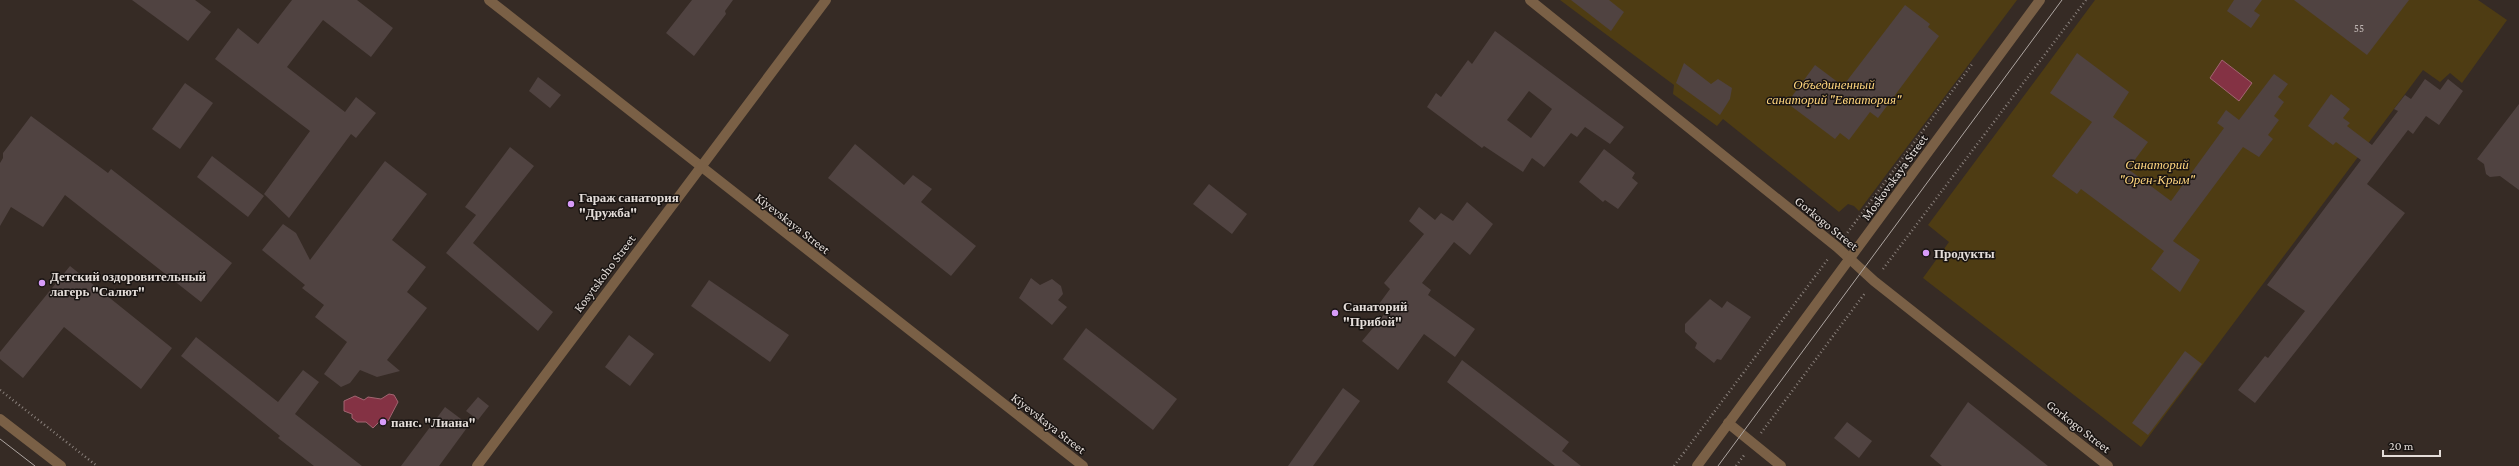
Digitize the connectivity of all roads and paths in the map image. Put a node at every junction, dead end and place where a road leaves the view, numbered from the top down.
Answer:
1 (489, 0) edge
2 (826, 0) edge
3 (1530, 0) edge
4 (2040, 0) edge
5 (2086, 0) edge
6 (1978, 58) dead end
7 (700, 167) junction
8 (1837, 247) junction
9 (1850, 258) junction
10 (1874, 282) junction
11 (0, 390) edge
12 (0, 419) edge
13 (1728, 422) junction
14 (1753, 443) junction
15 (61, 466) edge
16 (97, 466) edge
17 (477, 466) edge
18 (1083, 466) edge
19 (1674, 466) edge
20 (1697, 466) edge
21 (1736, 466) edge
22 (1781, 466) edge
23 (2108, 466) edge

1 - 7 street, Kiyevskaya Street
2 - 7 street, Kosytskoho Street
3 - 8 street, Gorkogo Street
4 - 9 street, Moskovskaya Street
5 - 10 path
6 - 8 path
7 - 17 street, Kosytskoho Street
7 - 18 street, Kiyevskaya Street
8 - 9 street, Gorkogo Street
8 - 19 path
9 - 10 street, Gorkogo Street
9 - 13 street, Moskovskaya Street
10 - 14 path
10 - 23 street, Gorkogo Street
11 - 16 path
12 - 15 street
13 - 14 street
13 - 20 street, Moskovskaya Street
14 - 21 path
14 - 22 street

